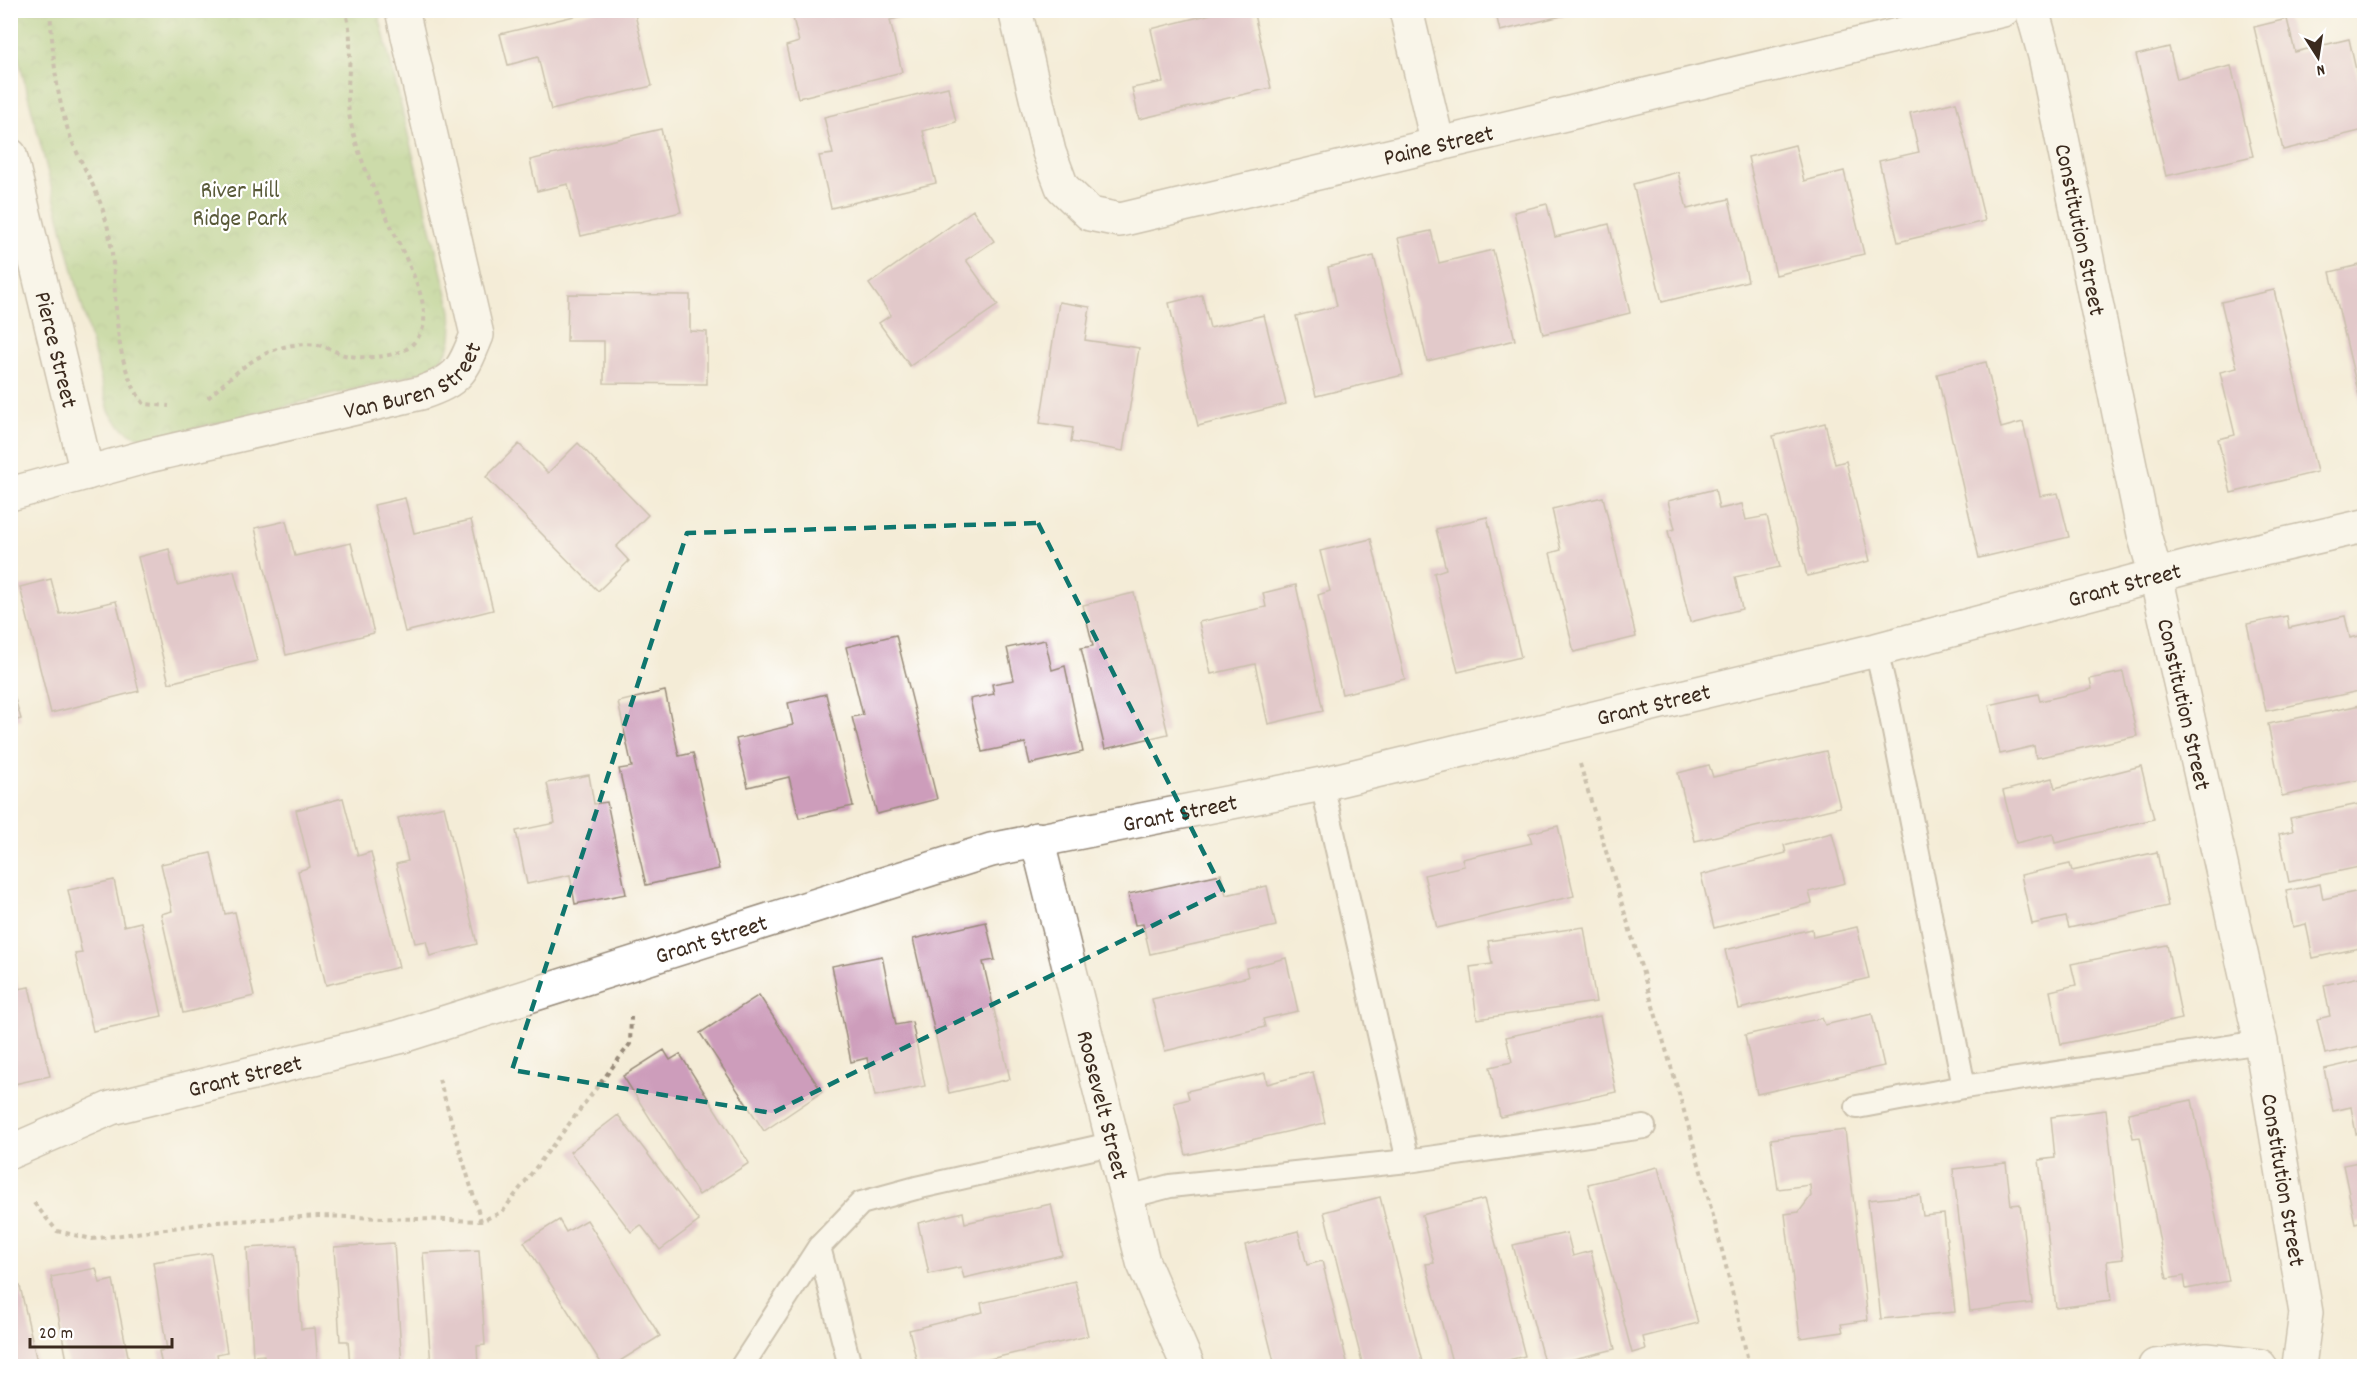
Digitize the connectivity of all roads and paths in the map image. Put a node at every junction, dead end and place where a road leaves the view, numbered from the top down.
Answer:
1 (50, 10) edge
2 (345, 10) edge
3 (402, 10) edge
4 (1015, 10) edge
5 (1406, 10) edge
6 (2003, 10) edge
7 (2032, 10) edge
8 (1438, 145) junction
9 (10, 155) edge
10 (201, 401) dead end
11 (171, 407) dead end
12 (87, 472) junction
13 (10, 494) edge
14 (2364, 526) edge
15 (2156, 576) junction
16 (1876, 650) junction
17 (1569, 725) junction
18 (1322, 783) junction
19 (1037, 839) junction
20 (631, 1017) dead end
21 (2261, 1041) junction
22 (439, 1079) dead end
23 (1964, 1087) junction
24 (1857, 1107) dead end
25 (1644, 1127) dead end
26 (1115, 1143) junction
27 (10, 1152) edge
28 (1408, 1161) junction
29 (1128, 1197) junction
30 (34, 1203) dead end
31 (481, 1221) junction
32 (819, 1247) junction
33 (742, 1366) edge
34 (850, 1366) edge
35 (1188, 1366) edge
36 (1749, 1366) edge
37 (2154, 1366) edge
38 (2260, 1366) edge
39 (2299, 1366) edge

1 - 11 path
2 - 10 path
3 - 12 street, Van Buren Street
4 - 8 street, Paine Street
5 - 8 street
6 - 8 street, Paine Street
7 - 15 street, Constitution Street
9 - 12 street, Pierce Street
12 - 13 street, Van Buren Street
14 - 15 street, Grant Street
15 - 16 street, Grant Street
15 - 21 street, Constitution Street
16 - 17 street, Grant Street
16 - 23 lane
17 - 18 street, Grant Street
17 - 36 path
18 - 19 street, Grant Street
18 - 28 lane
19 - 26 street, Roosevelt Street
19 - 27 street, Grant Street
20 - 31 path
21 - 23 lane
21 - 39 street, Constitution Street
22 - 31 path
23 - 24 lane
25 - 28 lane
26 - 29 street, Roosevelt Street
26 - 32 lane
28 - 29 lane
29 - 35 street, Roosevelt Street
30 - 31 path
32 - 33 lane
32 - 34 lane
37 - 38 street

